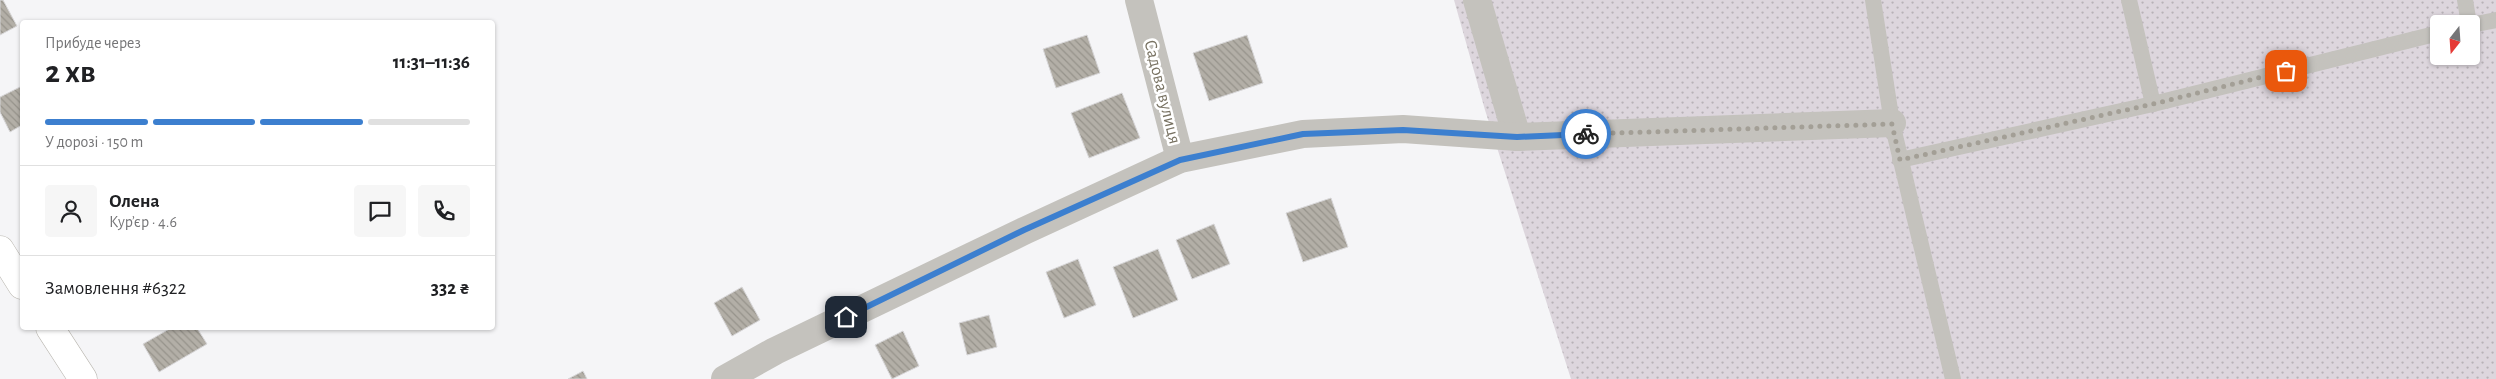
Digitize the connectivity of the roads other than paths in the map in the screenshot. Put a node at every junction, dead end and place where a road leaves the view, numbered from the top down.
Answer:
1 (1139, 0) edge
2 (1477, 0) edge
3 (1873, 0) edge
4 (2129, 0) edge
5 (2465, 0) edge
6 (2468, 15) edge
7 (2496, 20) edge
8 (2480, 23) edge
9 (2430, 35) edge
10 (2153, 104) junction
11 (1892, 124) junction
12 (1517, 137) junction
13 (1180, 160) junction
14 (1900, 160) junction
15 (0, 250) edge
16 (20, 282) edge
17 (51, 330) edge
18 (83, 379) edge
19 (725, 379) edge
20 (1953, 379) edge

1 - 13 street, Садова вулиця
2 - 12 street
3 - 11 lane
4 - 10 lane
5 - 6 lane
7 - 8 lane
9 - 10 lane
10 - 14 lane
11 - 12 street
11 - 14 lane
12 - 13 street
13 - 19 street, Садова вулиця
14 - 20 lane
15 - 16 street
17 - 18 street

